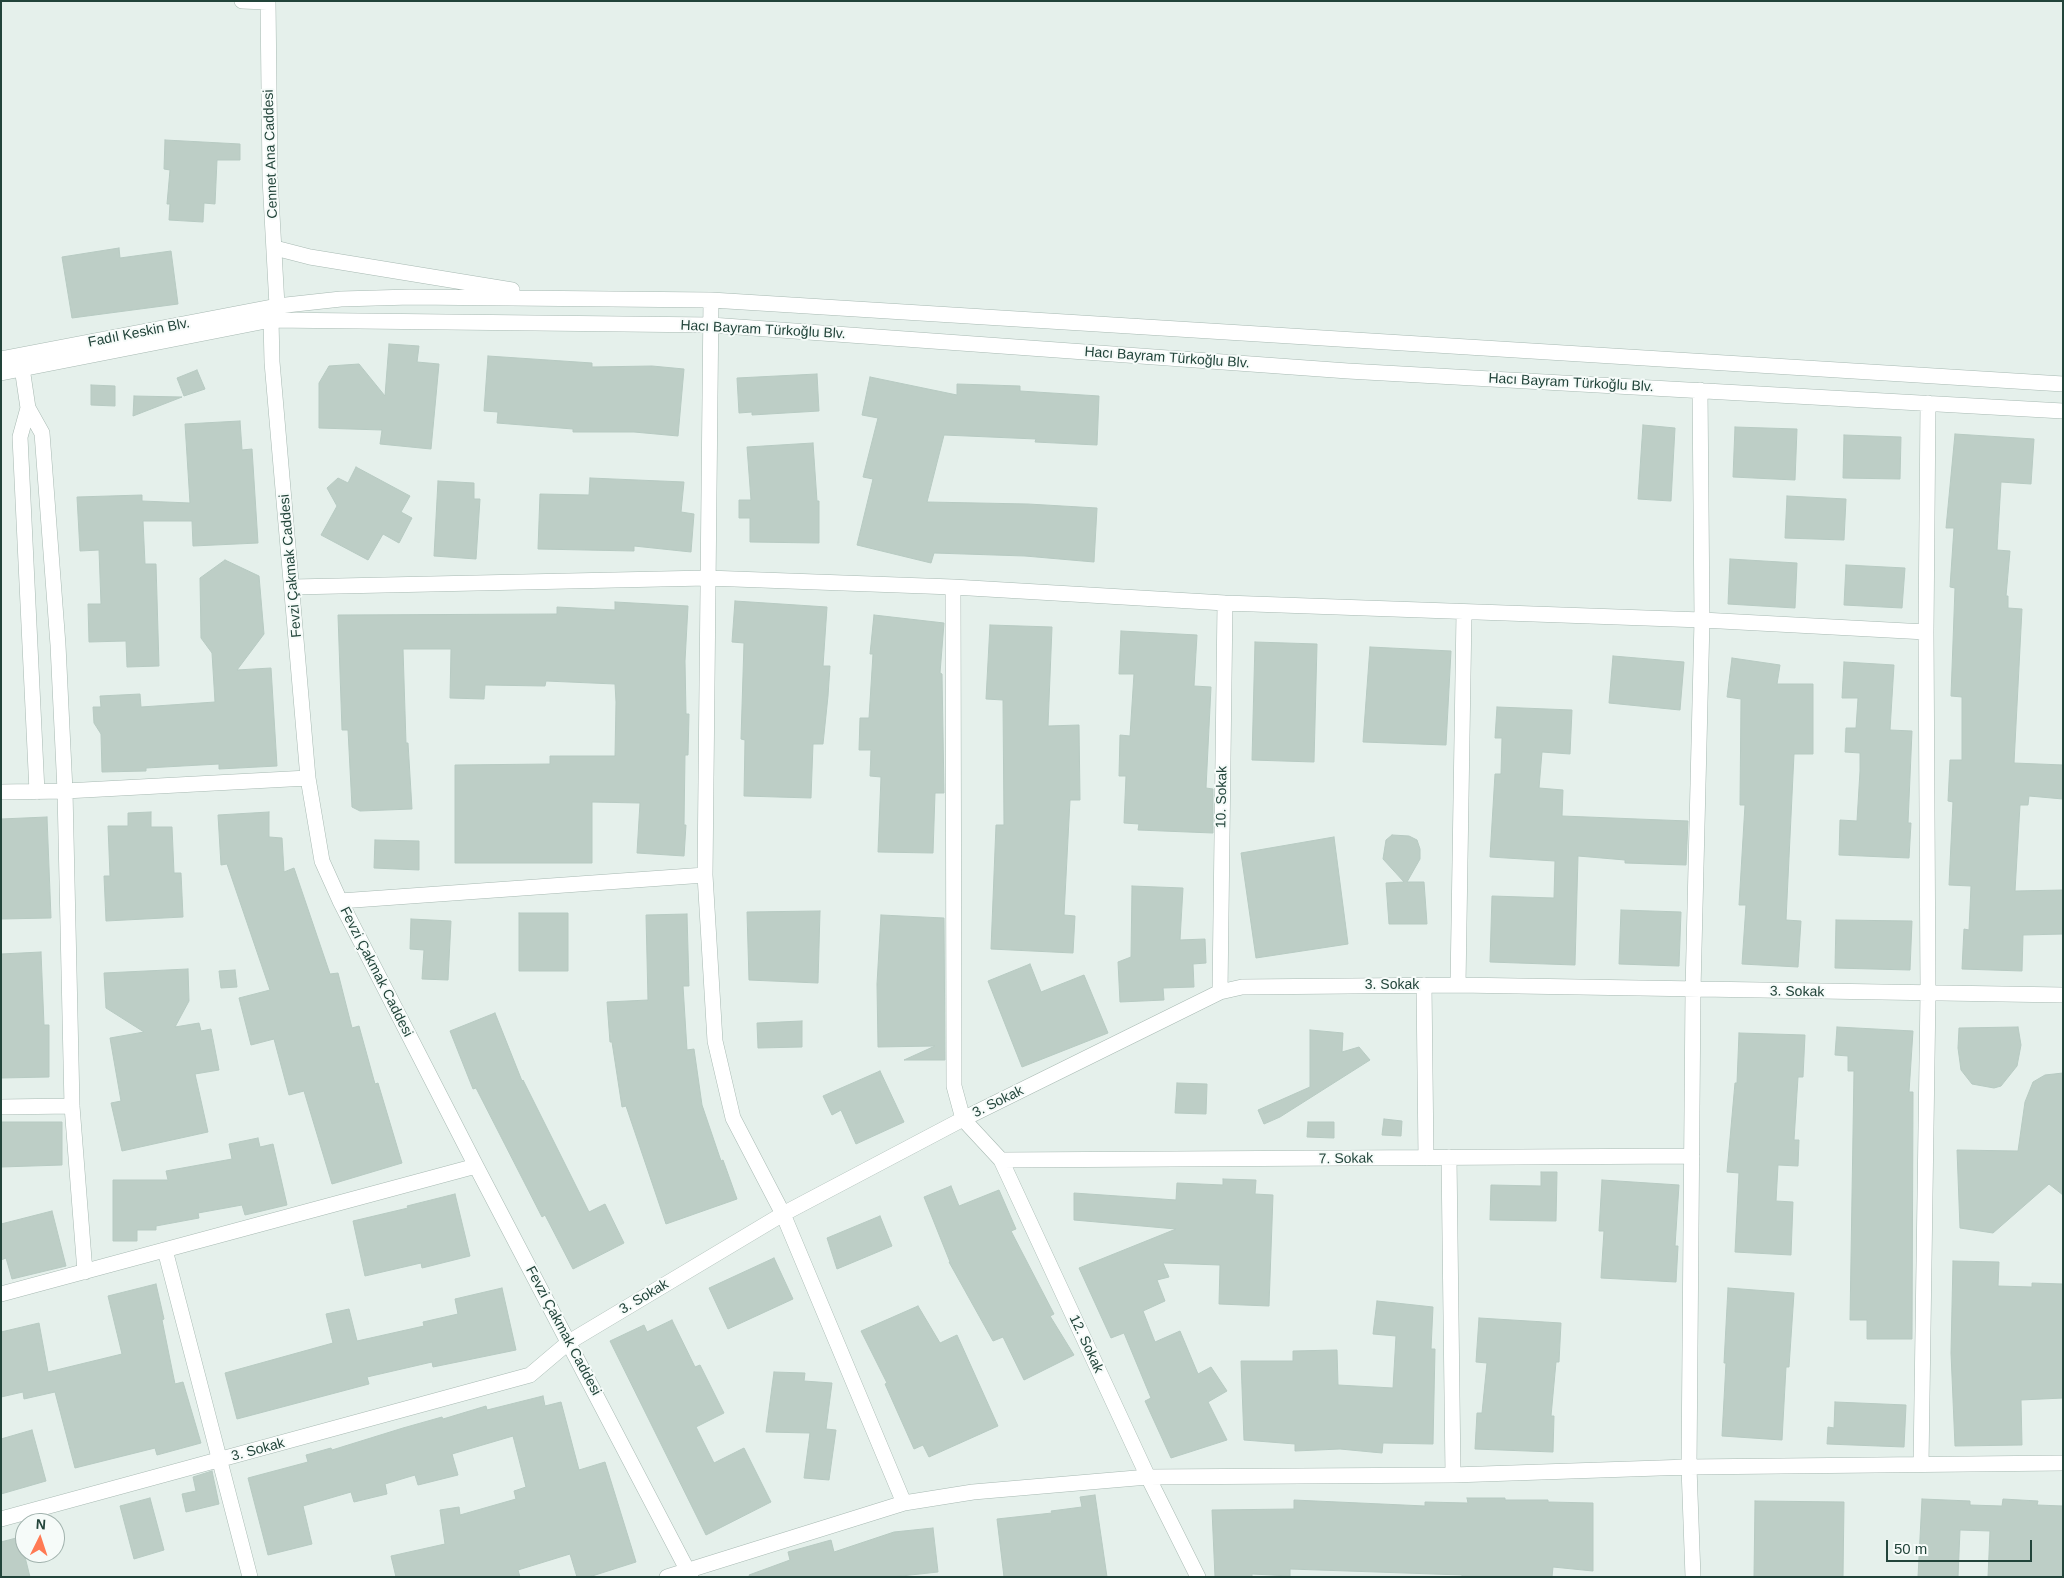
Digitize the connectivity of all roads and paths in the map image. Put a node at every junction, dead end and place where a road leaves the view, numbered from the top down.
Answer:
1 (242, 1) edge
2 (268, 2) edge
3 (275, 248) junction
4 (568, 299) junction
5 (711, 300) junction
6 (274, 313) junction
7 (711, 325) junction
8 (1, 359) edge
9 (21, 362) junction
10 (1, 373) edge
11 (2063, 384) edge
12 (1700, 390) junction
13 (1928, 403) junction
14 (28, 408) junction
15 (2063, 411) edge
16 (707, 578) junction
17 (293, 587) junction
18 (953, 587) junction
19 (1225, 603) junction
20 (1464, 613) junction
21 (1702, 620) junction
22 (1926, 632) junction
23 (308, 778) junction
24 (66, 791) junction
25 (1, 792) edge
26 (37, 792) junction
27 (705, 875) junction
28 (340, 901) junction
29 (1424, 985) junction
30 (1458, 985) junction
31 (1693, 990) junction
32 (1220, 992) junction
33 (1928, 993) junction
34 (2063, 995) edge
35 (72, 1106) junction
36 (1, 1107) edge
37 (963, 1120) junction
38 (1692, 1156) junction
39 (1449, 1157) junction
40 (1426, 1158) junction
41 (1001, 1160) junction
42 (476, 1166) junction
43 (783, 1214) junction
44 (165, 1250) junction
45 (85, 1272) junction
46 (1, 1294) edge
47 (569, 1342) junction
48 (220, 1460) junction
49 (2063, 1462) edge
50 (1921, 1464) junction
51 (1689, 1467) junction
52 (1453, 1475) junction
53 (1148, 1477) junction
54 (904, 1503) junction
55 (1, 1519) edge
56 (690, 1574) edge
57 (250, 1577) edge
58 (668, 1577) edge
59 (1198, 1577) edge
60 (1693, 1577) edge

1 - 2 street
2 - 3 street, Cennet Ana Caddesi
3 - 4 street
3 - 6 street, Cennet Ana Caddesi
4 - 5 street, Hacı Bayram Türkoğlu Blv.
4 - 6 street, Hacı Bayram Türkoğlu Blv.
5 - 7 street
5 - 11 street, Hacı Bayram Türkoğlu Blv.
6 - 7 street, Hacı Bayram Türkoğlu Blv.
6 - 9 street, Fadıl Keskin Blv.
6 - 17 street, Fevzi Çakmak Caddesi
7 - 12 street, Hacı Bayram Türkoğlu Blv.
7 - 16 street
8 - 9 street, Fadıl Keskin Blv.
9 - 10 street, Fadıl Keskin Blv.
9 - 14 street
12 - 13 street, Hacı Bayram Türkoğlu Blv.
12 - 21 street
13 - 15 street, Hacı Bayram Türkoğlu Blv.
13 - 22 street
14 - 24 street
14 - 26 street
16 - 17 street
16 - 18 street
16 - 27 street
17 - 23 street, Fevzi Çakmak Caddesi
18 - 19 street
18 - 37 street
19 - 20 street
19 - 32 street, 10. Sokak
20 - 21 street
20 - 30 street
21 - 22 street
21 - 31 street
22 - 33 street
23 - 24 street
23 - 28 street, Fevzi Çakmak Caddesi
24 - 26 street
24 - 35 street
25 - 26 street
27 - 28 street
27 - 43 street
28 - 42 street, Fevzi Çakmak Caddesi
29 - 30 street, 3. Sokak
29 - 32 street, 3. Sokak
29 - 40 street
30 - 31 street, 3. Sokak
31 - 33 street, 3. Sokak
31 - 38 street
32 - 37 street, 3. Sokak
33 - 34 street, 3. Sokak
33 - 50 street
35 - 36 street
35 - 45 street
37 - 41 street, 12. Sokak
37 - 43 street, 3. Sokak
38 - 39 street, 7. Sokak
38 - 51 street
39 - 40 street, 7. Sokak
39 - 52 street
40 - 41 street, 7. Sokak
41 - 53 street, 12. Sokak
42 - 44 street
42 - 47 street, Fevzi Çakmak Caddesi
43 - 47 street, 3. Sokak
43 - 54 street
44 - 45 street
44 - 48 street
45 - 46 street
47 - 48 street, 3. Sokak
47 - 56 street, Fevzi Çakmak Caddesi
48 - 55 street, 3. Sokak
48 - 57 street
49 - 50 street
50 - 51 street
51 - 52 street
51 - 60 street
52 - 53 street
53 - 54 street
53 - 59 street, 12. Sokak
54 - 56 street
56 - 58 street

